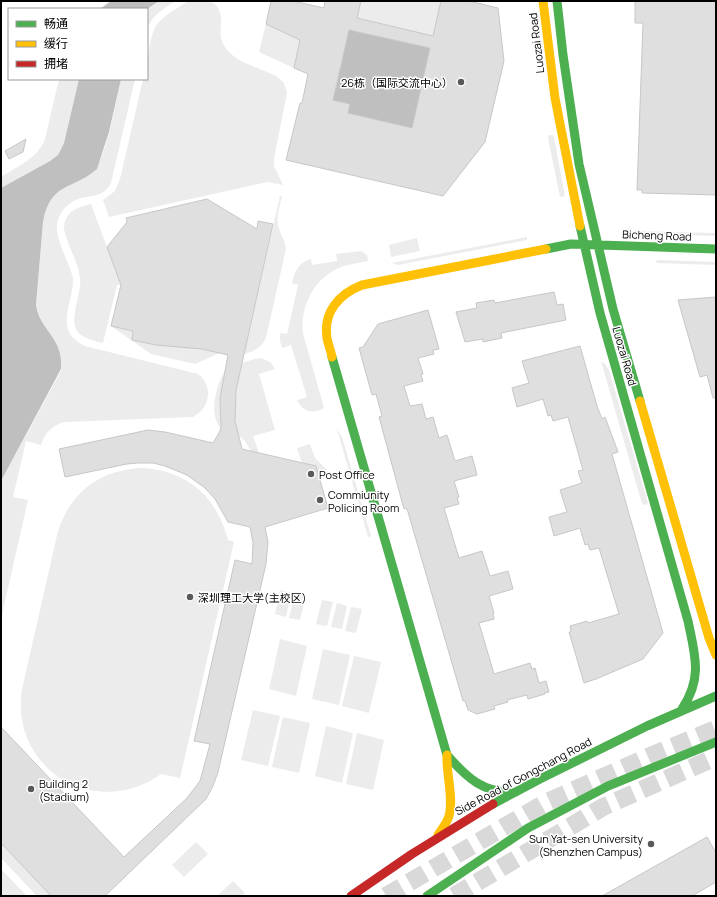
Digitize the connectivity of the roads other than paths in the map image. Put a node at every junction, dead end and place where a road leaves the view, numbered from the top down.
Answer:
1 (543, 1) edge
2 (557, 1) edge
3 (584, 244) junction
4 (597, 245) junction
5 (716, 249) edge
6 (716, 655) edge
7 (716, 696) edge
8 (682, 709) junction
9 (716, 742) edge
10 (447, 754) junction
11 (516, 792) junction
12 (434, 840) junction
13 (351, 896) edge
14 (427, 896) edge

1 - 3 main road, Luozai Road
2 - 4 main road, Luozai Road
3 - 4 main road, Bicheng Road
3 - 8 main road, Luozai Road
3 - 10 main road, Bicheng Road
4 - 5 main road, Bicheng Road
4 - 6 main road, Luozai Road
7 - 8 main road, Side Road of Gongchang Road
8 - 11 main road, Side Road of Gongchang Road
9 - 14 main road
10 - 11 main road
10 - 12 main road
11 - 12 main road, Side Road of Gongchang Road
12 - 13 main road, Side Road of Gongchang Road

